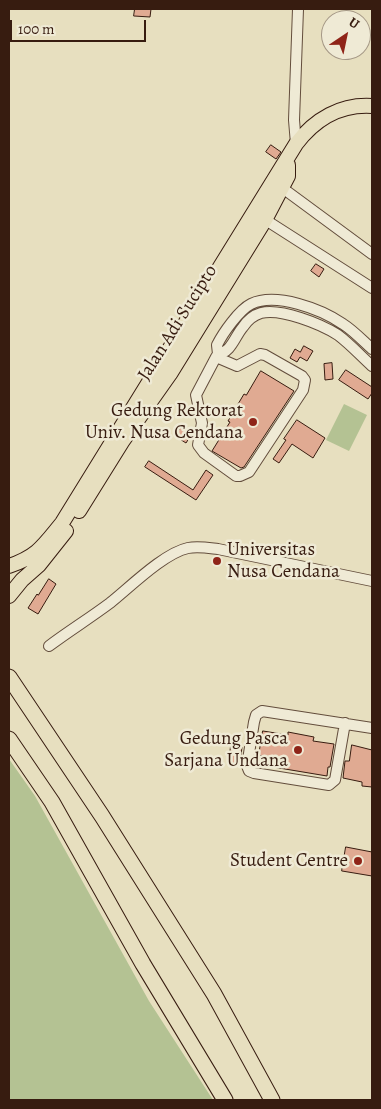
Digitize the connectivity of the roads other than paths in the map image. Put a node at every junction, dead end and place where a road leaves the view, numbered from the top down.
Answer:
1 (298, 9) edge
2 (372, 106) edge
3 (296, 144) junction
4 (278, 185) junction
5 (259, 216) junction
6 (372, 254) edge
7 (372, 288) edge
8 (362, 339) junction
9 (352, 348) junction
10 (372, 350) edge
11 (217, 356) junction
12 (372, 366) edge
13 (9, 566) edge
14 (372, 581) edge
15 (9, 596) edge
16 (49, 646) dead end
17 (9, 677) edge
18 (345, 724) junction
19 (372, 728) edge
20 (9, 739) edge
21 (225, 1100) edge
22 (272, 1100) edge

1 - 3 street
2 - 3 main road, Jalan Adi Sucipto
3 - 4 main road, Jalan Adi Sucipto
4 - 5 main road, Jalan Adi Sucipto
4 - 6 street
5 - 7 street
5 - 13 main road, Jalan Adi Sucipto
5 - 15 main road, Jalan Adi Sucipto
8 - 9 street
8 - 10 street
8 - 11 street
9 - 11 street
9 - 12 street
11 - 11 street
14 - 16 street
17 - 22 highway
18 - 18 street
18 - 19 street
20 - 21 highway

